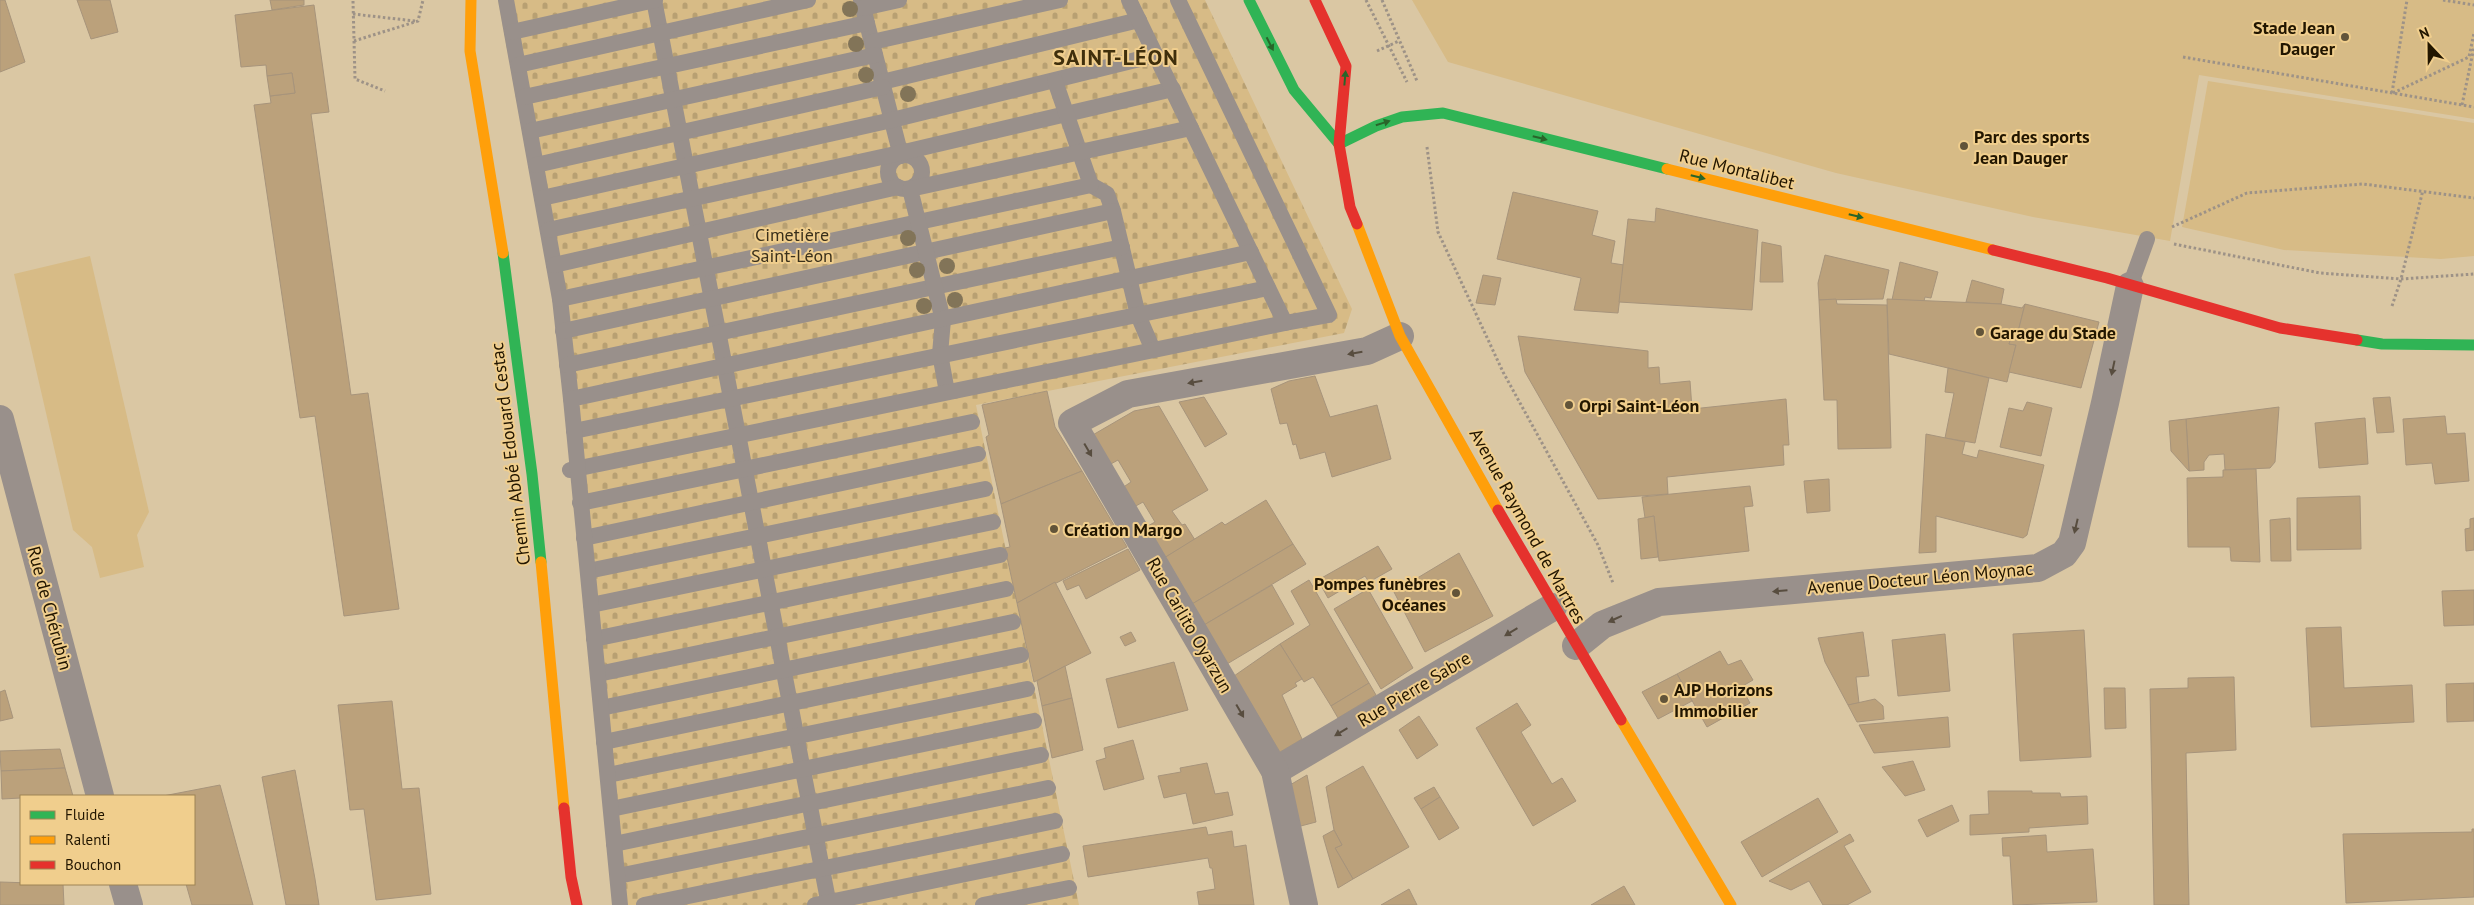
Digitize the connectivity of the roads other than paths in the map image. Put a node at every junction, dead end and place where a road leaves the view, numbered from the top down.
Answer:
1 (470, 0) edge
2 (506, 0) edge
3 (654, 0) edge
4 (808, 0) edge
5 (900, 0) edge
6 (1060, 0) edge
7 (1129, 0) edge
8 (1178, 0) edge
9 (1249, 0) edge
10 (1315, 0) edge
11 (864, 10) edge
12 (1139, 20) junction
13 (512, 32) junction
14 (660, 33) junction
15 (873, 48) junction
16 (1156, 55) junction
17 (518, 64) junction
18 (666, 66) junction
19 (1055, 80) junction
20 (882, 84) junction
21 (1173, 89) junction
22 (524, 97) junction
23 (672, 99) junction
24 (1067, 114) junction
25 (892, 120) junction
26 (1191, 128) junction
27 (530, 131) junction
28 (679, 133) junction
29 (1339, 144) junction
30 (1080, 152) junction
31 (900, 154) junction
32 (536, 165) junction
33 (685, 166) junction
34 (1091, 185) junction
35 (904, 188) junction
36 (542, 198) junction
37 (692, 198) junction
38 (1113, 211) junction
39 (918, 222) junction
40 (548, 230) junction
41 (698, 232) junction
42 (2147, 239) road end
43 (1122, 247) junction
44 (926, 252) junction
45 (1251, 252) junction
46 (554, 265) junction
47 (704, 268) junction
48 (1129, 279) junction
49 (2130, 286) junction
50 (935, 287) junction
51 (1268, 288) junction
52 (710, 298) junction
53 (560, 300) junction
54 (1138, 315) junction
55 (943, 320) junction
56 (1285, 323) junction
57 (564, 331) junction
58 (717, 333) junction
59 (1400, 336) junction
60 (2474, 345) edge
61 (1153, 350) junction
62 (940, 354) junction
63 (567, 364) junction
64 (723, 366) junction
65 (947, 392) junction
66 (571, 399) junction
67 (730, 399) junction
68 (0, 419) edge
69 (972, 422) dead end
70 (574, 431) junction
71 (737, 435) junction
72 (978, 454) dead end
73 (574, 469) junction
74 (743, 469) junction
75 (985, 489) dead end
76 (580, 503) junction
77 (750, 503) junction
78 (992, 522) dead end
79 (757, 536) junction
80 (584, 538) junction
81 (1000, 556) dead end
82 (763, 570) junction
83 (588, 571) junction
84 (1006, 588) dead end
85 (770, 603) junction
86 (591, 605) junction
87 (1553, 607) junction
88 (1013, 622) dead end
89 (776, 637) junction
90 (594, 639) junction
91 (1576, 646) junction
92 (1021, 655) dead end
93 (783, 670) junction
94 (598, 674) junction
95 (1027, 689) dead end
96 (789, 704) junction
97 (601, 708) junction
98 (1034, 721) dead end
99 (796, 736) junction
100 (604, 742) junction
101 (1042, 754) dead end
102 (802, 769) junction
103 (1275, 771) junction
104 (608, 775) junction
105 (1048, 788) dead end
106 (100, 795) edge
107 (809, 803) junction
108 (611, 809) junction
109 (1055, 822) dead end
110 (815, 836) junction
111 (614, 844) junction
112 (1062, 854) dead end
113 (822, 869) junction
114 (618, 876) junction
115 (123, 885) edge
116 (1069, 888) dead end
117 (824, 904) edge
118 (129, 905) edge
119 (577, 905) edge
120 (620, 905) edge
121 (644, 905) edge
122 (983, 905) edge
123 (1304, 905) edge
124 (1731, 905) edge

1 - 119 street, Chemin Abbé Edouard Cestac
2 - 13 lane
3 - 13 lane
3 - 14 lane
4 - 14 lane
5 - 11 lane
6 - 15 lane
7 - 12 lane
8 - 56 lane
9 -> 29 street, Avenue Raymond de Martres
29 -> 10 street, Avenue Raymond de Martres
11 - 15 lane
11 - 18 lane
12 - 16 lane
12 - 20 lane
13 - 17 lane
14 - 17 lane
14 - 18 lane
15 - 20 lane
15 - 23 lane
16 - 19 lane
16 - 21 lane
17 - 22 lane
18 - 22 lane
18 - 23 lane
19 - 24 lane
19 - 25 lane
20 - 25 lane
20 - 28 lane
21 - 24 lane
21 - 26 lane
22 - 27 lane
23 - 27 lane
23 - 28 lane
24 - 30 lane
24 - 31 lane
25 - 31 lane
25 - 33 lane
26 - 30 lane
26 - 45 lane
27 - 32 lane
28 - 32 lane
28 - 33 lane
29 -> 49 street, Rue Montalibet
29 - 59 street, Avenue Raymond de Martres
30 - 34 lane
30 - 35 lane
31 - 35 lane
31 - 35 lane
31 - 37 lane
32 - 36 lane
33 - 36 lane
33 - 37 lane
34 - 38 lane
34 - 39 lane
35 - 39 lane
35 - 41 lane
36 - 40 lane
37 - 40 lane
37 - 41 lane
38 - 43 lane
38 - 44 lane
39 - 44 lane
39 - 47 lane
40 - 46 lane
41 - 46 lane
41 - 47 lane
42 - 49 lane
43 - 48 lane
43 - 50 lane
44 - 50 lane
44 - 52 lane
45 - 48 lane
45 - 51 lane
46 - 53 lane
47 - 52 lane
47 - 53 lane
48 - 54 lane
48 - 55 lane
49 - 60 street
49 -> 91 street, Avenue Docteur Léon Moynac
50 - 55 lane
50 - 58 lane
51 - 54 lane
51 - 56 lane
52 - 57 lane
52 - 58 lane
53 - 57 lane
54 - 61 lane
54 - 62 lane
55 - 62 lane
55 - 64 lane
56 - 61 lane
57 - 63 lane
58 - 63 lane
58 - 64 lane
59 - 87 street, Avenue Raymond de Martres
59 -> 103 street, Rue Carlito Oyarzun
61 - 65 lane
62 - 65 lane
62 - 67 lane
63 - 66 lane
64 - 66 lane
64 - 67 lane
65 - 71 lane
66 - 70 lane
67 - 70 lane
67 - 71 lane
68 - 106 street, Rue de Chérubin
69 - 74 lane
70 - 73 lane
71 - 73 lane
71 - 74 lane
72 - 77 lane
73 - 76 lane
74 - 76 lane
74 - 77 lane
75 - 79 lane
76 - 80 lane
77 - 79 lane
77 - 80 lane
78 - 82 lane
79 - 82 lane
79 - 83 lane
80 - 83 lane
81 - 85 lane
82 - 85 lane
82 - 86 lane
83 - 86 lane
84 - 89 lane
85 - 89 lane
85 - 90 lane
86 - 90 lane
87 - 91 street, Avenue Raymond de Martres
87 -> 103 street, Rue Pierre Sabre
88 - 93 lane
89 - 93 lane
89 - 94 lane
90 - 94 lane
91 - 124 street, Avenue Raymond de Martres
92 - 96 lane
93 - 96 lane
93 - 97 lane
94 - 97 lane
95 - 99 lane
96 - 99 lane
96 - 100 lane
97 - 100 lane
98 - 102 lane
99 - 102 lane
99 - 104 lane
100 - 104 lane
101 - 107 lane
102 - 107 lane
102 - 108 lane
103 - 123 street, Rue Carlito Oyarzun
104 - 108 lane
105 - 110 lane
107 - 110 lane
107 - 111 lane
108 - 111 lane
109 - 113 lane
110 - 113 lane
110 - 114 lane
111 - 114 lane
112 - 117 lane
113 - 117 lane
113 - 121 lane
114 - 120 lane
115 - 118 street
116 - 122 lane

